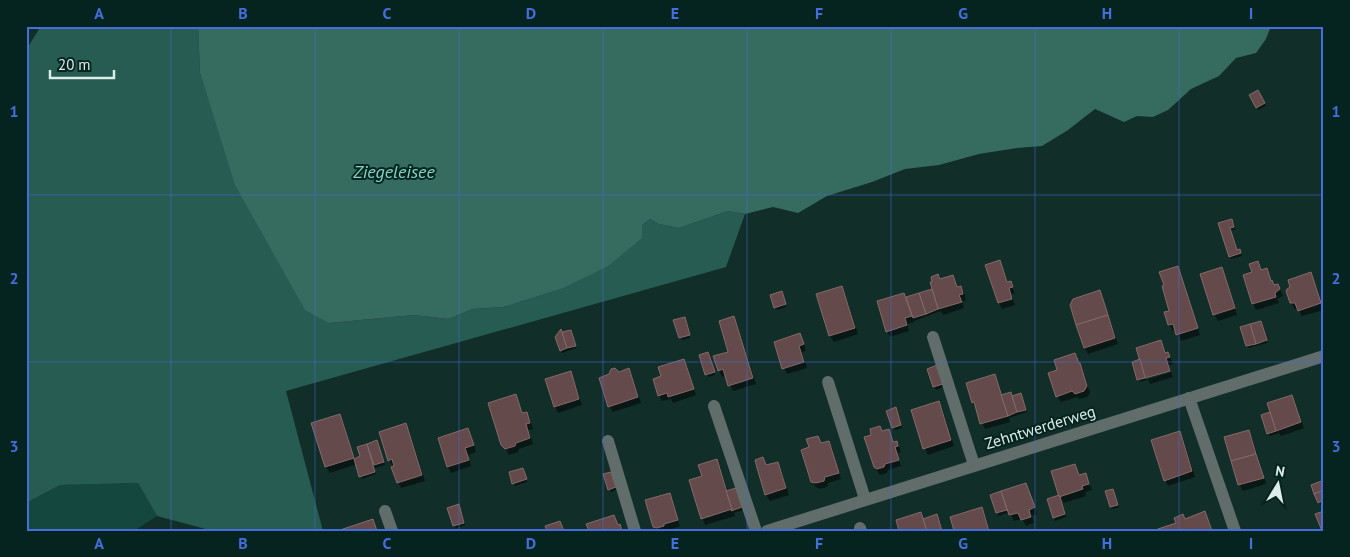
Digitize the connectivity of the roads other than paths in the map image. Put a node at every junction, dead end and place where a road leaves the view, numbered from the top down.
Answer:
1 (933, 337) dead end
2 (1324, 356) edge
3 (828, 382) dead end
4 (1189, 398) junction
5 (714, 406) dead end
6 (608, 441) dead end
7 (974, 465) junction
8 (866, 500) junction
9 (385, 511) dead end
10 (392, 531) edge
11 (635, 531) edge
12 (756, 531) edge
13 (767, 531) edge
14 (1235, 531) edge

1 - 7 street
2 - 4 street, Zehntwerderweg
3 - 8 street
4 - 7 street, Zehntwerderweg
4 - 14 street
5 - 12 street
6 - 11 street
7 - 8 street, Zehntwerderweg
8 - 13 street, Zehntwerderweg
9 - 10 street

